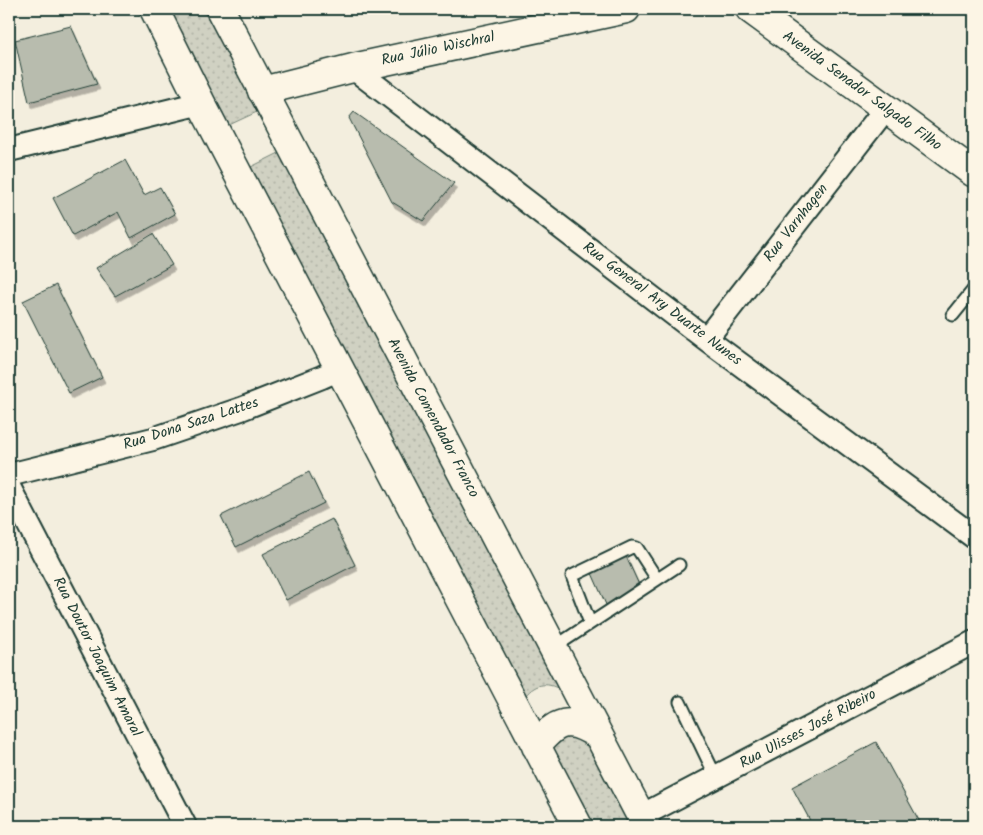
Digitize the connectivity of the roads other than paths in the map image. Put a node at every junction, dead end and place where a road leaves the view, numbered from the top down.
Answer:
1 (154, 9) edge
2 (220, 9) edge
3 (619, 9) edge
4 (752, 9) edge
5 (352, 68) junction
6 (262, 91) junction
7 (201, 103) junction
8 (886, 108) junction
9 (9, 150) edge
10 (974, 173) edge
11 (974, 289) edge
12 (953, 315) dead end
13 (706, 339) junction
14 (340, 369) junction
15 (9, 474) edge
16 (9, 487) edge
17 (974, 537) edge
18 (679, 565) dead end
19 (657, 579) junction
20 (590, 623) junction
21 (974, 642) edge
22 (553, 648) junction
23 (680, 702) dead end
24 (598, 735) junction
25 (536, 746) junction
26 (716, 777) junction
27 (644, 821) edge
28 (185, 826) edge
29 (578, 826) edge

1 - 7 main road
2 - 6 main road, Avenida Comendador Franco
3 - 5 main road, Rua Júlio Wischral
4 - 8 main road, Avenida Senador Salgado Filho
5 - 6 main road, Rua Júlio Wischral
5 - 13 street, Rua General Ary Duarte Nunes
6 - 22 main road, Avenida Comendador Franco
7 - 9 street
7 - 14 main road
8 - 10 main road, Avenida Senador Salgado Filho
8 - 13 street, Rua Varnhagen
11 - 12 lane
13 - 17 street, Rua General Ary Duarte Nunes
14 - 15 street, Rua Dona Saza Lattes
14 - 25 main road
16 - 28 street, Rua Doutor Joaquim Amaral
18 - 19 lane
19 - 20 lane
19 - 20 lane
20 - 22 lane
21 - 26 street, Rua Ulisses José Ribeiro
22 - 24 main road, Avenida Comendador Franco
23 - 26 lane
24 - 25 main road
24 - 27 main road, Avenida Comendador Franco
25 - 29 main road
26 - 27 street, Rua Ulisses José Ribeiro

